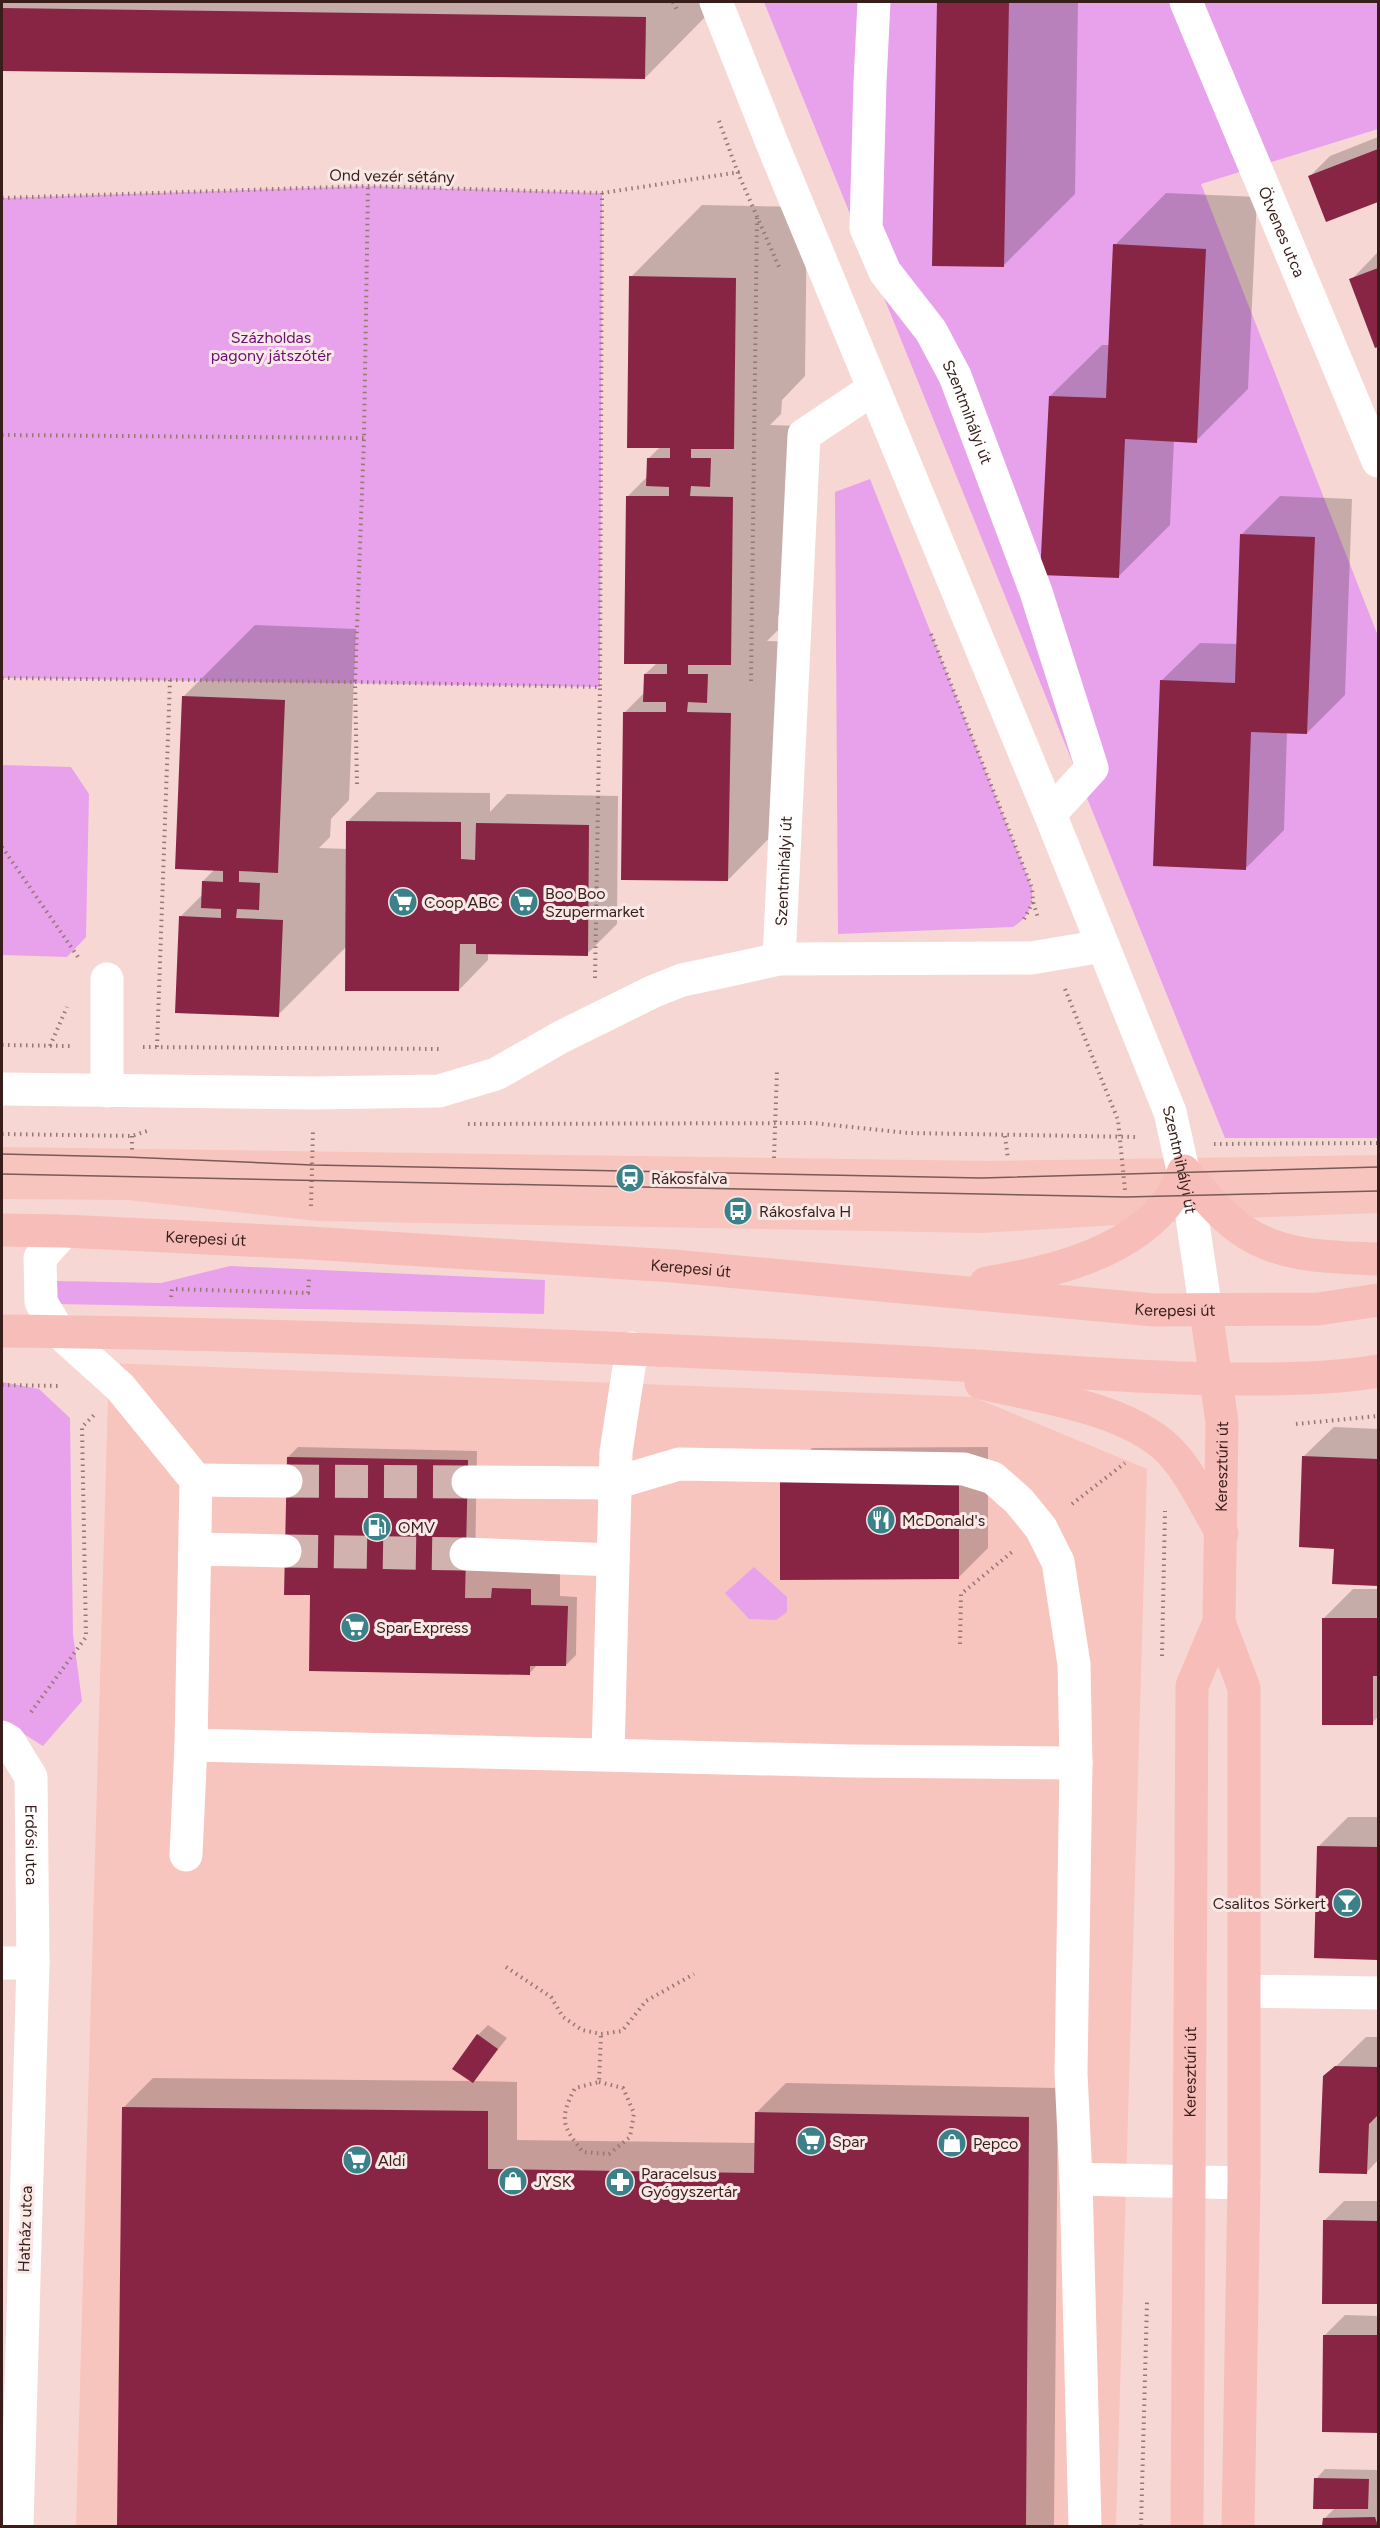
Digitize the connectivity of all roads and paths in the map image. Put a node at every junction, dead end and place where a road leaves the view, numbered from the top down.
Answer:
1 (716, 2) edge
2 (874, 2) edge
3 (1186, 2) edge
4 (774, 148) junction
5 (368, 186) junction
6 (602, 193) junction
7 (2, 198) edge
8 (757, 216) dead end
9 (873, 389) junction
10 (2, 435) edge
11 (364, 438) junction
12 (1375, 443) edge
13 (2, 678) edge
14 (170, 680) junction
15 (355, 682) junction
16 (600, 687) junction
17 (751, 689) dead end
18 (357, 784) dead end
19 (1050, 814) junction
20 (2, 846) edge
21 (1022, 922) dead end
22 (1103, 946) junction
23 (1052, 955) junction
24 (779, 959) junction
25 (93, 973) joint
26 (594, 988) dead end
27 (71, 998) dead end
28 (2, 1046) edge
29 (50, 1046) junction
30 (107, 1046) junction
31 (157, 1047) junction
32 (445, 1048) dead end
33 (777, 1070) dead end
34 (2, 1089) edge
35 (106, 1090) junction
36 (467, 1124) dead end
37 (775, 1124) junction
38 (152, 1129) dead end
39 (2, 1134) edge
40 (132, 1136) junction
41 (1005, 1136) junction
42 (1120, 1136) junction
43 (1378, 1143) edge
44 (132, 1150) dead end
45 (1180, 1156) junction
46 (774, 1158) dead end
47 (1008, 1159) dead end
48 (1126, 1197) dead end
49 (2, 1230) edge
50 (63, 1231) junction
51 (1378, 1259) edge
52 (941, 1290) junction
53 (1378, 1300) edge
54 (1206, 1311) junction
55 (2, 1331) edge
56 (59, 1332) junction
57 (632, 1348) junction
58 (904, 1361) junction
59 (1378, 1371) edge
60 (1216, 1378) junction
61 (120, 1387) junction
62 (1378, 1416) edge
63 (1296, 1424) dead end
64 (196, 1480) junction
65 (286, 1480) tunnel mouth
66 (468, 1482) tunnel mouth
67 (615, 1484) junction
68 (1222, 1533) junction
69 (195, 1549) junction
70 (285, 1551) tunnel mouth
71 (466, 1554) tunnel mouth
72 (613, 1560) junction
73 (1219, 1622) junction
74 (5, 1739) edge
75 (191, 1745) junction
76 (608, 1754) junction
77 (1076, 1763) junction
78 (186, 1855) dead end
79 (17, 1963) edge
80 (506, 1967) dead end
81 (694, 1974) dead end
82 (1245, 1991) junction
83 (1378, 1993) edge
84 (601, 2034) junction
85 (599, 2082) junction
86 (1076, 2179) junction
87 (1190, 2182) junction
88 (1244, 2183) junction
89 (17, 2526) edge
90 (1085, 2526) edge
91 (1187, 2526) edge
92 (1238, 2526) edge

1 - 4 street, Szentmihályi út
2 - 19 street, Szentmihályi út
3 - 12 street, Ötvenes utca
4 - 6 path, Ond vezér sétány
4 - 9 street, Szentmihályi út
5 - 6 path, Ond vezér sétány
5 - 7 path, Ond vezér sétány
5 - 11 path
6 - 16 path
8 - 17 path
9 - 19 street, Szentmihályi út
9 - 24 street, Szentmihályi út
10 - 11 path
11 - 15 path
13 - 14 path
14 - 15 path
14 - 31 path
15 - 16 path
15 - 18 path
16 - 26 path
19 - 22 street, Szentmihályi út
20 - 25 path
21 - 23 path
22 - 23 street
22 - 45 street, Szentmihályi út
23 - 24 street
23 - 42 path
24 - 35 street
25 - 30 street
27 - 29 path
28 - 29 path
29 - 30 path
30 - 31 path
30 - 35 street
31 - 32 path
33 - 37 path
34 - 35 street
36 - 37 path
37 - 41 path
37 - 46 path
38 - 40 path
39 - 40 path
40 - 44 path
41 - 42 path
41 - 47 path
42 - 45 path
42 - 48 path
43 - 45 path
45 - 51 main road
45 - 52 main road
45 - 54 street, Szentmihályi út
49 - 50 main road, Kerepesi út
50 - 52 main road, Kerepesi út
50 - 56 street
52 - 54 main road, Kerepesi út
53 - 54 main road, Kerepesi út
54 - 60 main road, Keresztúri út
55 - 56 main road
56 - 57 main road
56 - 61 street
57 - 58 main road
57 - 67 street
58 - 60 main road
58 - 68 main road
59 - 60 main road
60 - 68 main road, Keresztúri út
61 - 64 street
61 - 74 path
62 - 63 path
64 - 65 street
64 - 69 street
66 - 67 street
67 - 72 street
67 - 77 street
68 - 73 main road, Keresztúri út
69 - 70 street
69 - 75 street
71 - 72 street
72 - 76 street
73 - 82 main road, Keresztúri út
73 - 87 main road, Keresztúri út
74 - 79 street, Erdősi utca
75 - 76 street
75 - 78 street
76 - 77 street
77 - 86 street
79 - 89 street, Hatház utca
80 - 84 path
81 - 84 path
82 - 83 street
82 - 88 main road, Keresztúri út
84 - 85 path
85 - 85 path
86 - 87 street
86 - 90 street
87 - 88 street
87 - 91 main road, Keresztúri út
88 - 92 main road, Keresztúri út

